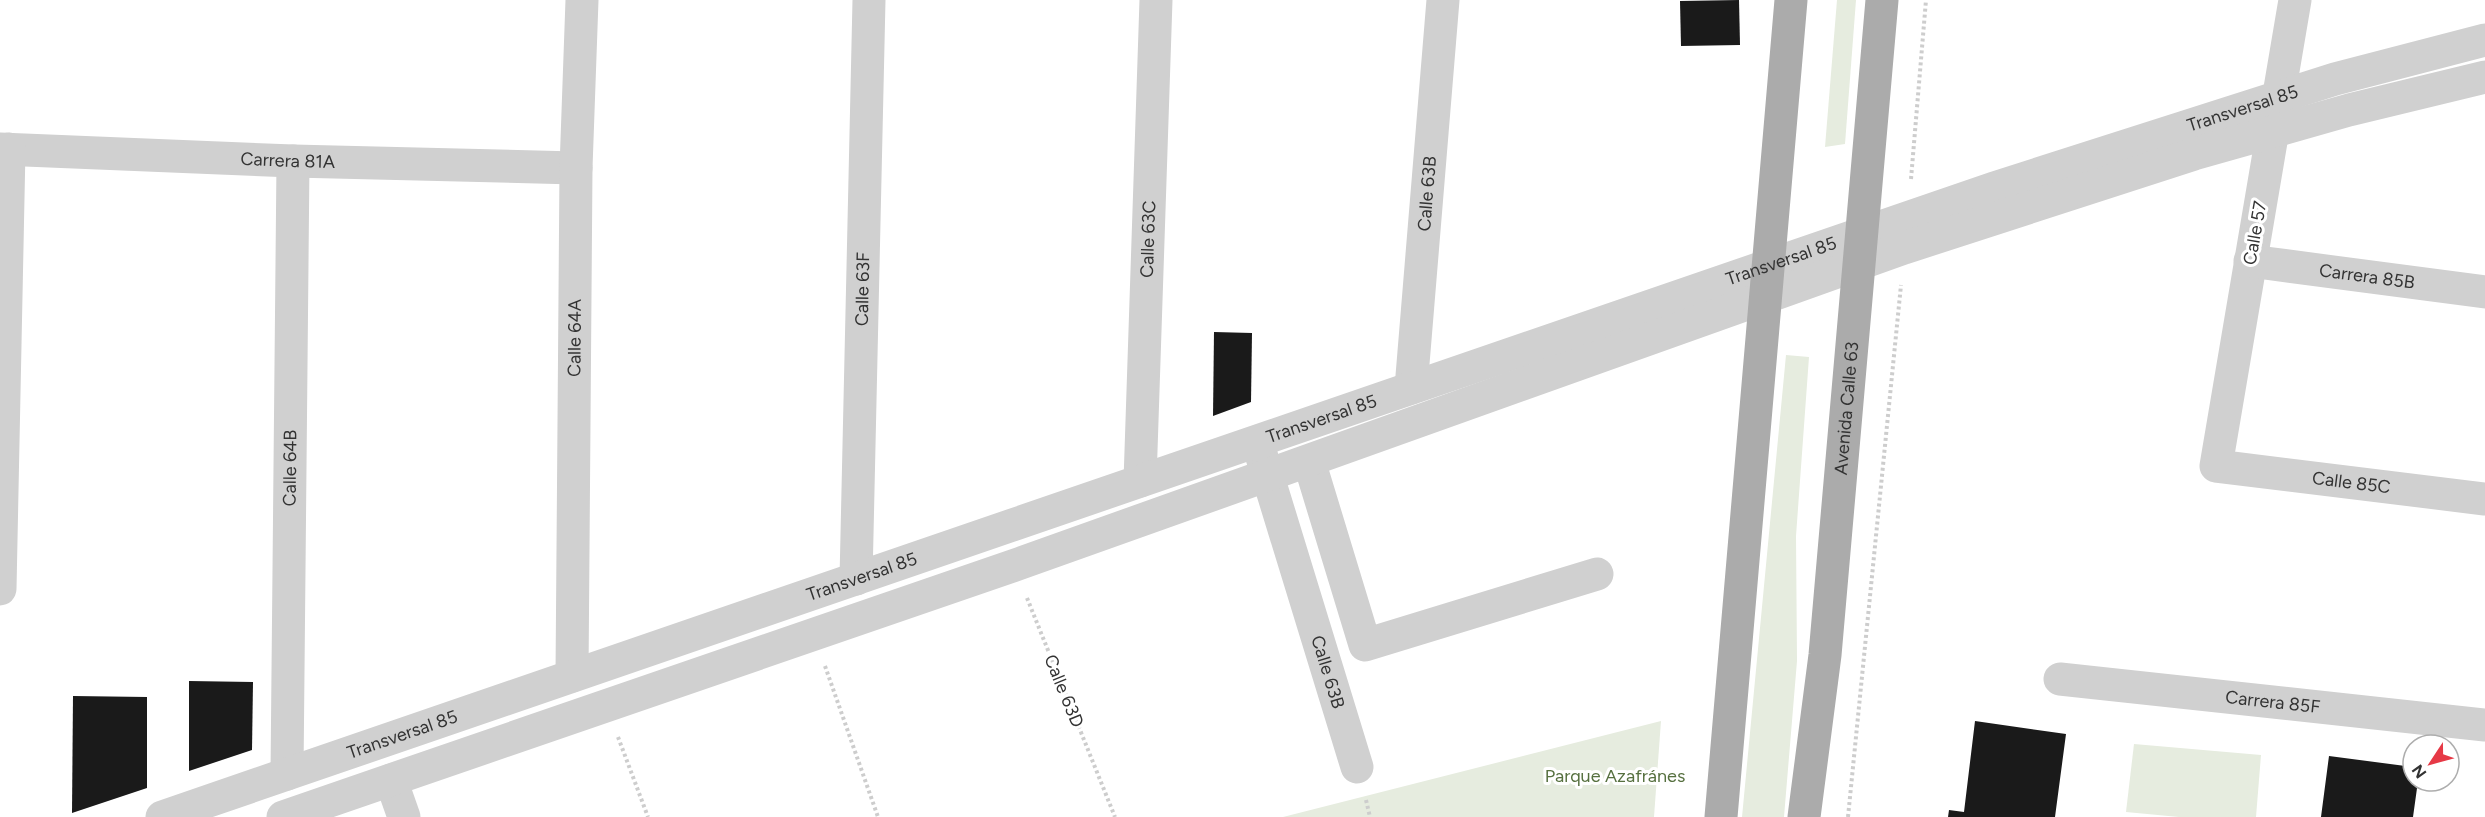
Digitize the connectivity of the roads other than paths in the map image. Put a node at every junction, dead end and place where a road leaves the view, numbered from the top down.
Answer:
1 (582, 0) edge
2 (869, 0) edge
3 (1156, 0) edge
4 (1443, 0) edge
5 (1791, 0) edge
6 (1882, 0) edge
7 (2295, 0) edge
8 (2485, 40) edge
9 (2485, 77) edge
10 (2278, 98) junction
11 (2273, 131) junction
12 (5, 149) edge
13 (293, 161) junction
14 (576, 168) junction
15 (1861, 248) junction
16 (2250, 261) junction
17 (1769, 265) junction
18 (2485, 292) edge
19 (1766, 298) junction
20 (1411, 388) junction
21 (1257, 441) junction
22 (1309, 461) junction
23 (2216, 466) joint
24 (1267, 476) junction
25 (1140, 481) junction
26 (2485, 499) edge
27 (1597, 574) dead end
28 (856, 579) junction
29 (0, 589) edge
30 (572, 676) junction
31 (2060, 679) dead end
32 (2485, 725) edge
33 (340, 756) junction
34 (1358, 766) dead end
35 (287, 774) junction
36 (391, 780) junction
37 (162, 817) edge
38 (198, 817) edge
39 (283, 817) edge
40 (404, 817) edge
41 (1721, 817) edge
42 (1804, 817) edge

1 - 14 street, Calle 64A
2 - 28 street, Calle 63F
3 - 25 street, Calle 63C
4 - 20 street, Calle 63B
5 - 17 main road
6 - 15 main road, Avenida Calle 63
7 - 10 street, Calle 57
8 - 10 street, Transversal 85
9 - 11 street, Transversal 85
10 - 11 street, Calle 57
10 - 15 street, Transversal 85
11 - 15 street, Transversal 85
11 - 16 street, Calle 57
12 - 13 street, Carrera 81A
12 - 29 street
13 - 14 street, Carrera 81A
13 - 35 street, Calle 64B
14 - 30 street, Calle 64A
15 - 17 street, Transversal 85
15 - 19 street, Transversal 85
15 - 42 main road, Avenida Calle 63
16 - 18 street, Carrera 85B
16 - 23 street, Calle 57
17 - 19 main road
17 - 20 street, Transversal 85
19 - 22 street, Transversal 85
19 - 41 main road
20 - 21 street, Transversal 85
21 - 24 street, Calle 63B
21 - 25 street, Transversal 85
22 - 24 street, Transversal 85
22 - 27 street
23 - 26 street, Calle 85C
24 - 34 street, Calle 63B
24 - 36 street, Transversal 85
25 - 28 street, Transversal 85
28 - 30 street, Transversal 85
30 - 33 street, Transversal 85
31 - 32 street, Carrera 85F
33 - 35 street, Transversal 85
33 - 38 street
35 - 37 street, Transversal 85
36 - 39 street, Transversal 85
36 - 40 street

